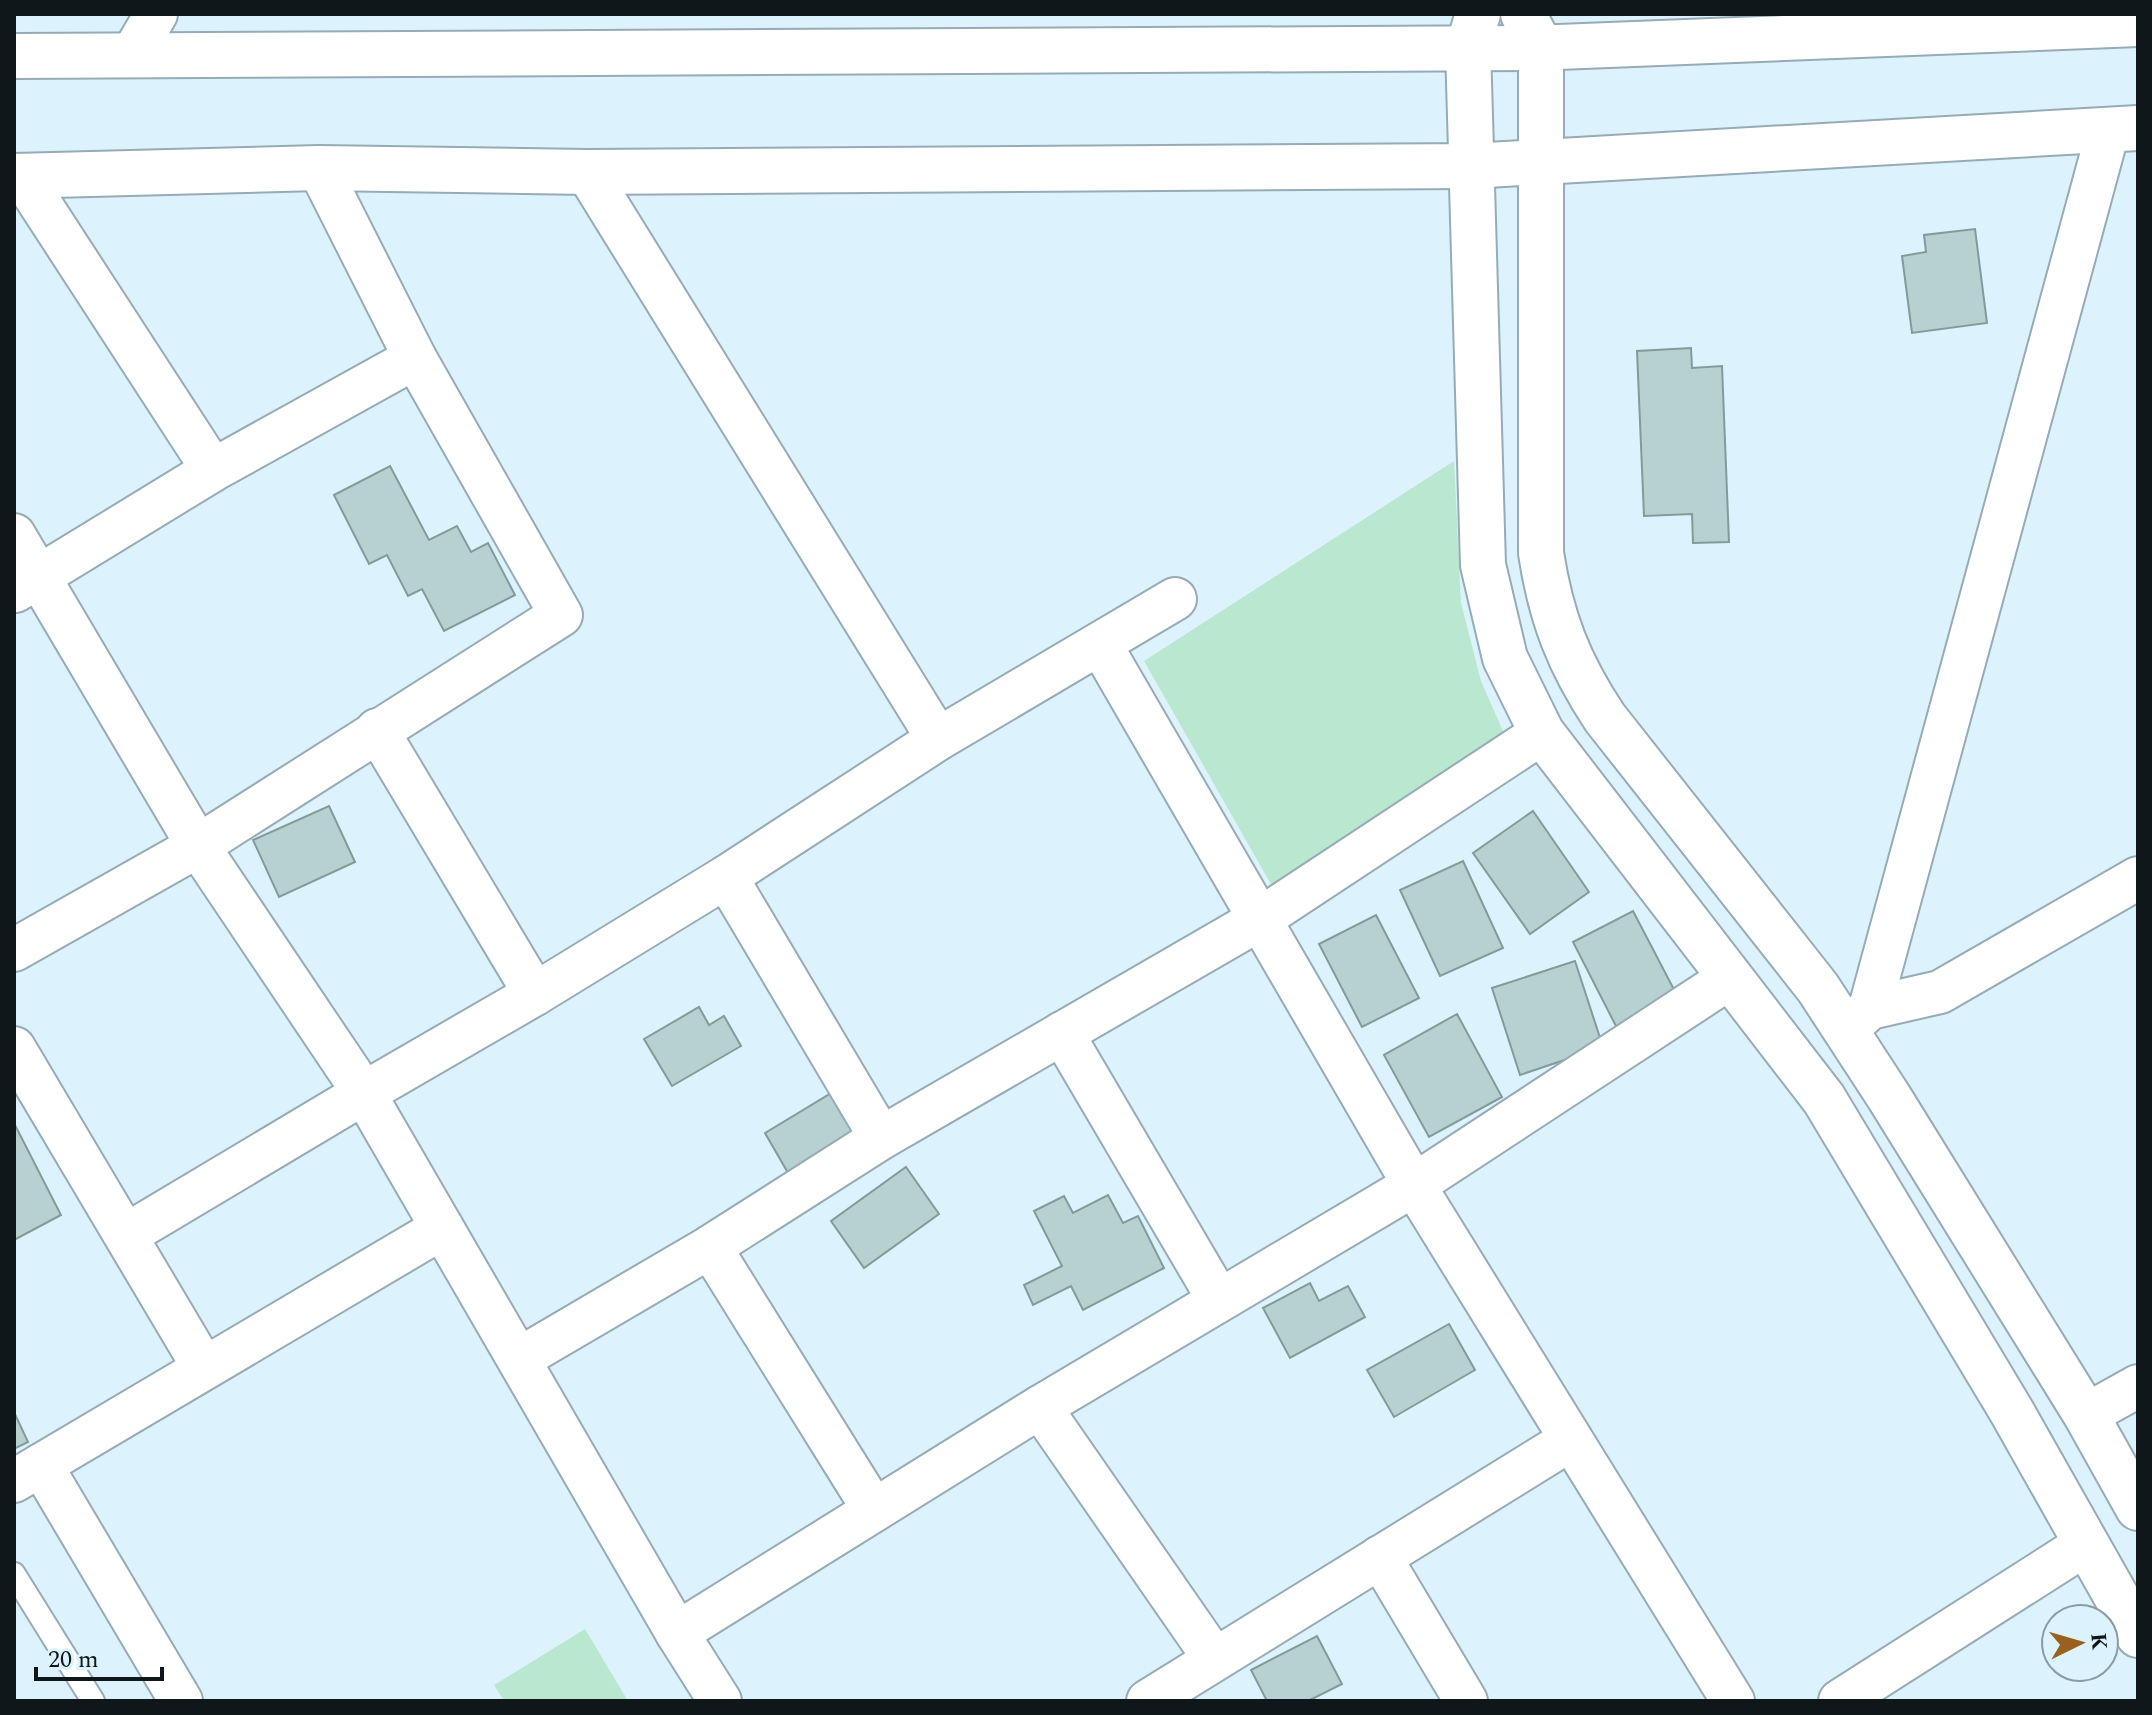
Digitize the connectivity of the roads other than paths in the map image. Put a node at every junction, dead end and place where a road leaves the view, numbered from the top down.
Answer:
1 (156, 14) edge
2 (2138, 24) edge
3 (1473, 31) edge
4 (1532, 31) edge
5 (132, 55) junction
6 (14, 56) edge
7 (2123, 130) edge
8 (1541, 162) junction
9 (1470, 166) junction
10 (319, 168) junction
11 (587, 172) junction
12 (18, 176) edge
13 (415, 358) junction
14 (213, 470) junction
15 (14, 535) edge
16 (26, 583) edge
17 (1175, 599) dead end
18 (1100, 644) junction
19 (377, 730) junction
20 (1542, 733) junction
21 (938, 739) junction
22 (198, 846) junction
23 (726, 877) junction
24 (2138, 878) edge
25 (1260, 919) junction
26 (14, 950) edge
27 (1731, 977) junction
28 (535, 994) junction
29 (1858, 1019) junction
30 (1062, 1033) junction
31 (14, 1048) edge
32 (364, 1093) junction
33 (881, 1138) junction
34 (1414, 1185) junction
35 (442, 1228) junction
36 (126, 1235) junction
37 (710, 1247) junction
38 (1219, 1300) junction
39 (519, 1359) junction
40 (204, 1368) junction
41 (2138, 1386) edge
42 (1040, 1407) junction
43 (2086, 1415) junction
44 (1570, 1440) junction
45 (27, 1473) edge
46 (2138, 1508) edge
47 (874, 1510) junction
48 (2086, 1544) junction
49 (1380, 1557) junction
50 (14, 1574) edge
51 (677, 1633) junction
52 (2138, 1635) edge
53 (1214, 1658) junction
54 (93, 1701) edge
55 (181, 1701) edge
56 (720, 1701) edge
57 (1148, 1701) edge
58 (1466, 1701) edge
59 (1733, 1701) edge
60 (1840, 1701) edge

1 - 5 street
2 - 4 street
3 - 4 street
3 - 5 street
3 - 9 street
4 - 8 street
5 - 6 street
7 - 8 street
7 - 29 street
8 - 9 street
8 - 29 street
9 - 11 street
9 - 20 street
10 - 11 street
10 - 12 street
10 - 13 street
11 - 21 street
12 - 14 street
13 - 14 street
13 - 19 street
14 - 16 street
15 - 16 street
16 - 22 street
17 - 18 street
18 - 21 street
18 - 25 street
19 - 22 street
19 - 28 street
20 - 25 street
20 - 27 street
21 - 23 street
22 - 26 street
22 - 32 street
23 - 28 street
23 - 33 street
24 - 29 street
25 - 30 street
25 - 34 street
27 - 34 street
27 - 48 street
28 - 32 street
29 - 43 street
30 - 33 street
30 - 38 street
31 - 36 street
32 - 35 street
32 - 36 street
33 - 37 street
34 - 38 street
34 - 44 street
35 - 39 street
35 - 40 street
36 - 40 street
37 - 39 street
37 - 47 street
38 - 42 street
39 - 51 street
40 - 45 street
41 - 43 street
42 - 47 street
42 - 53 street
43 - 46 street
44 - 49 street
44 - 59 street
45 - 55 street
47 - 51 street
48 - 52 street
48 - 60 street
49 - 53 street
49 - 58 street
50 - 54 lane
51 - 56 street
53 - 57 street

